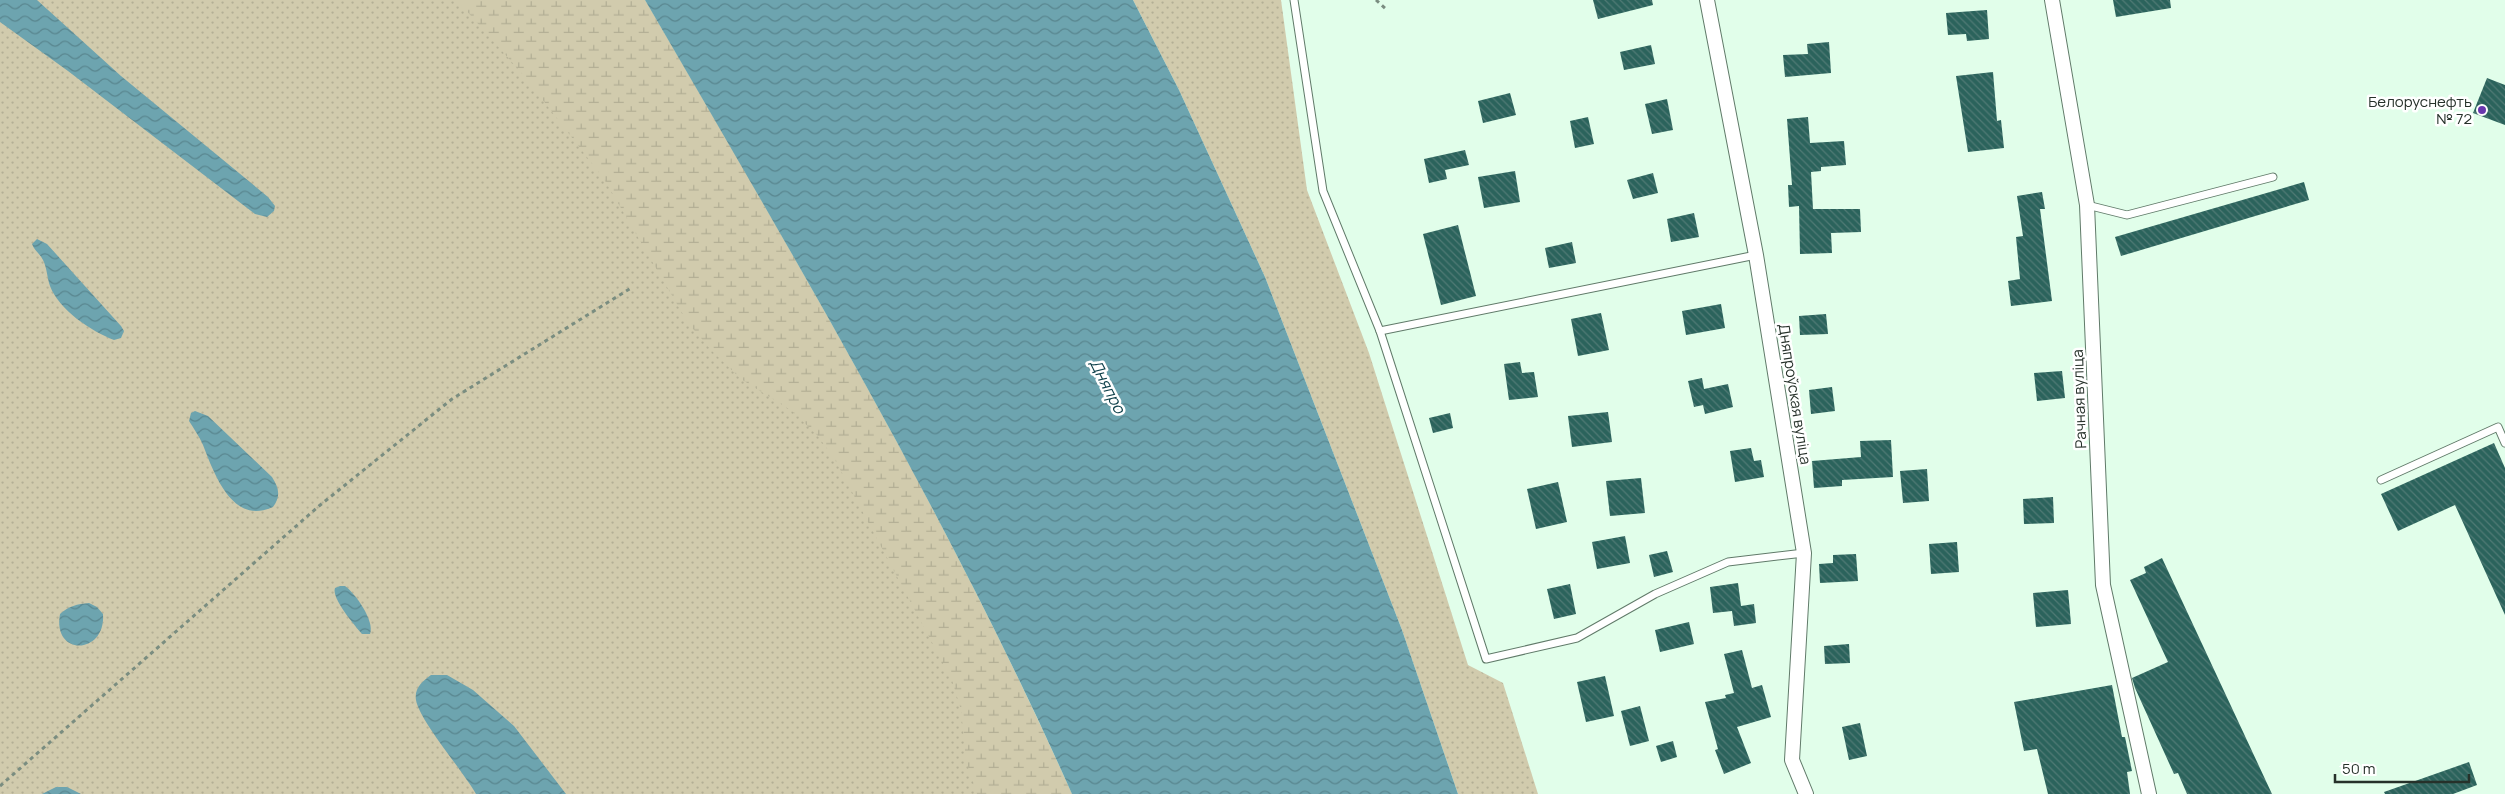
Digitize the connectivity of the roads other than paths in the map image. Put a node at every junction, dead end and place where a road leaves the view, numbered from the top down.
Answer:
1 (1294, 0) edge
2 (1707, 0) edge
3 (2052, 0) edge
4 (2273, 177) dead end
5 (2087, 205) junction
6 (1756, 255) junction
7 (1380, 331) junction
8 (2505, 443) edge
9 (2381, 480) dead end
10 (1804, 553) junction
11 (1806, 794) edge
12 (2149, 794) edge

1 - 7 lane
2 - 6 street, Дняпроўская вуліца
3 - 5 street, Рачная вуліца
4 - 5 lane
5 - 12 street, Рачная вуліца
6 - 7 lane
6 - 10 street, Дняпроўская вуліца
7 - 10 lane
8 - 9 lane
10 - 11 street, Дняпроўская вуліца

